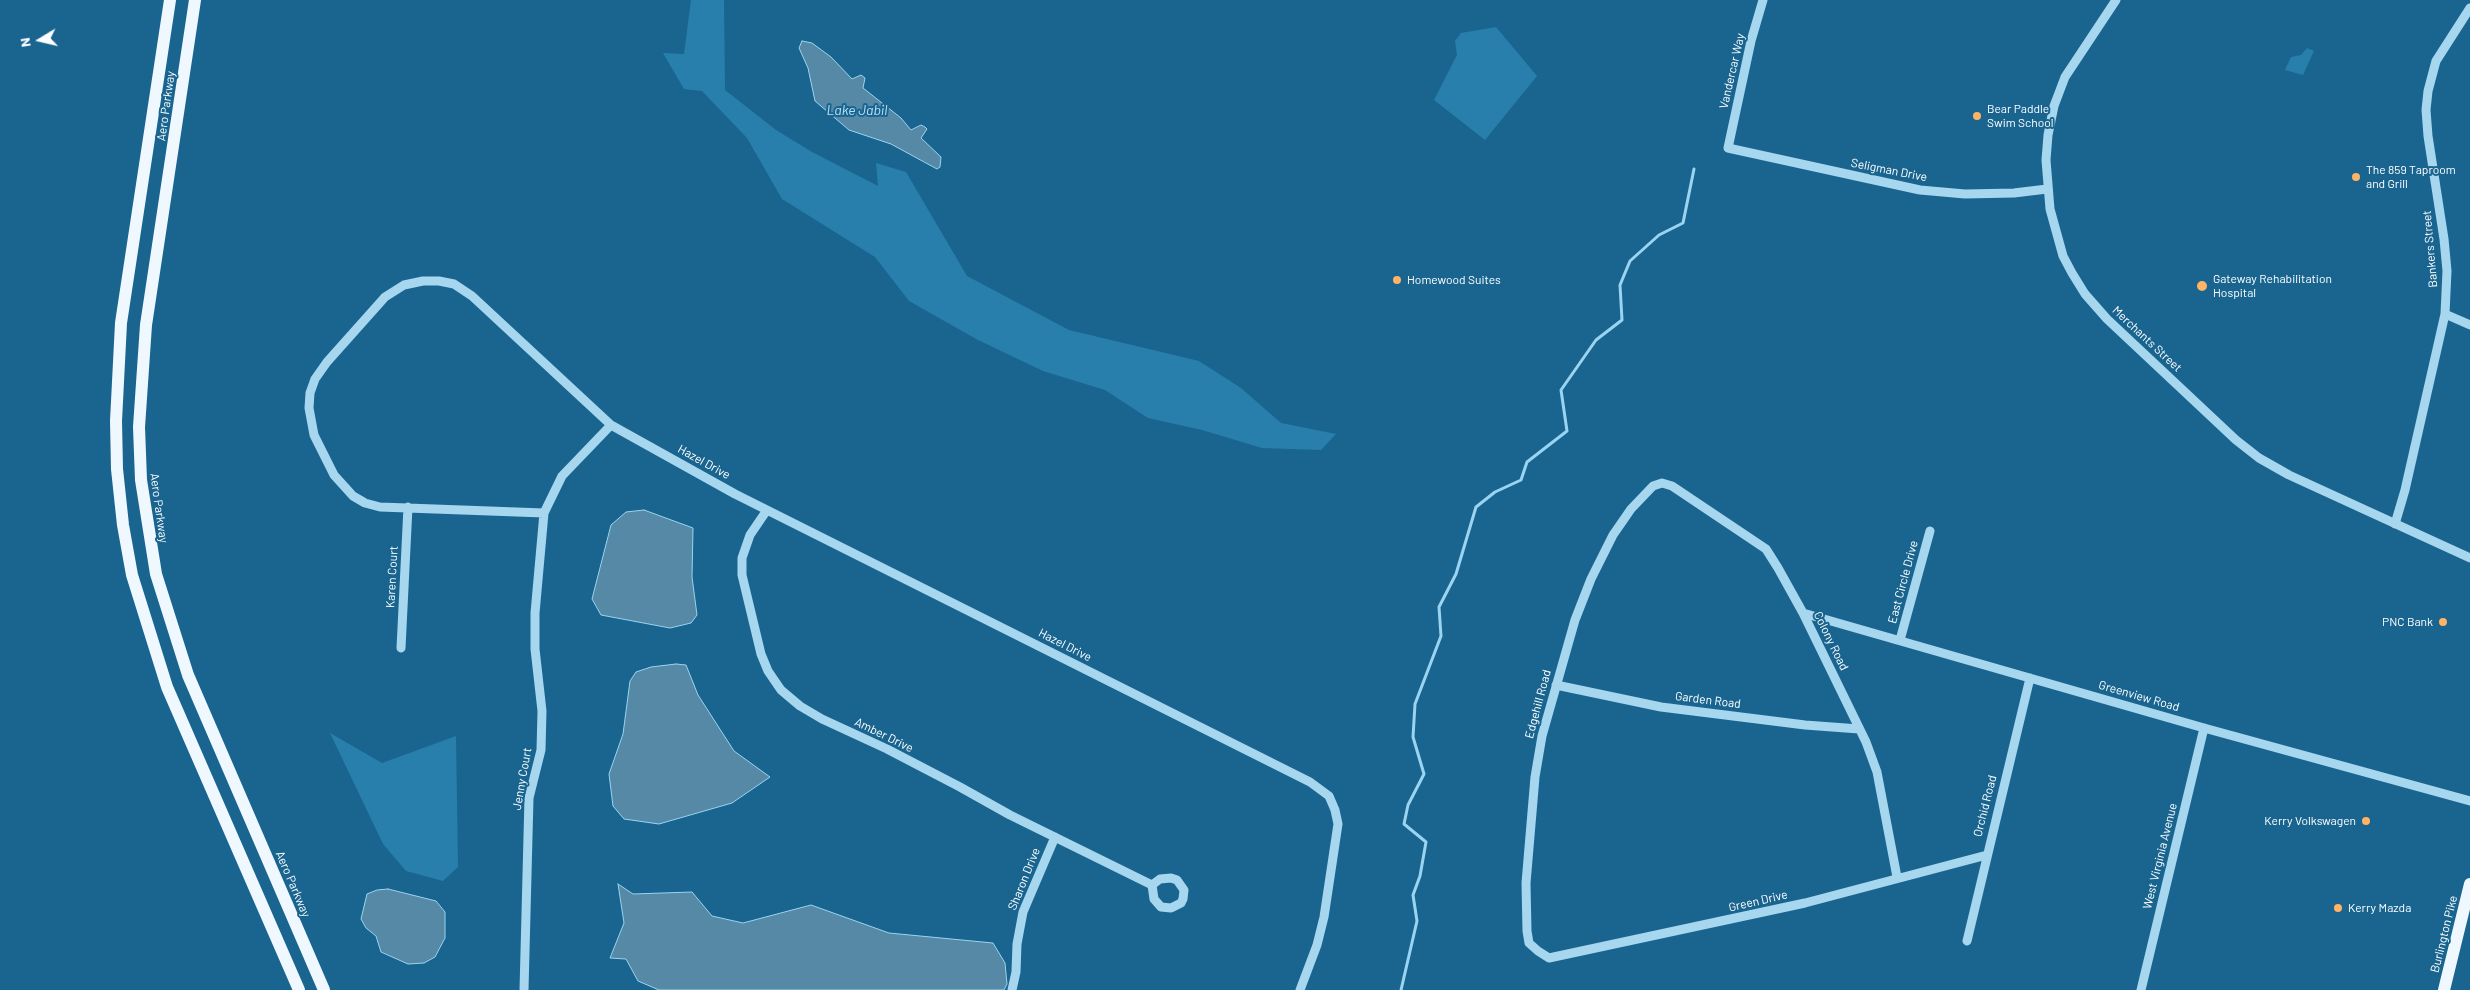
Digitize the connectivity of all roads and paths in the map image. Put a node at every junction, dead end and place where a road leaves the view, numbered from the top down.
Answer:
1 (170, 0) edge
2 (195, 0) edge
3 (1763, 0) edge
4 (2116, 0) edge
5 (2470, 8) edge
6 (1728, 148) joint
7 (2047, 189) junction
8 (2445, 314) junction
9 (2470, 325) edge
10 (611, 424) junction
11 (1653, 486) joint
12 (408, 507) junction
13 (767, 510) junction
14 (544, 513) junction
15 (2395, 524) junction
16 (1930, 531) dead end
17 (2470, 558) edge
18 (1803, 612) junction
19 (1900, 640) junction
20 (401, 648) dead end
21 (2030, 678) junction
22 (1556, 685) junction
23 (2204, 728) junction
24 (1860, 729) junction
25 (2470, 800) edge
26 (1055, 837) junction
27 (1987, 855) junction
28 (1897, 877) junction
29 (2470, 884) edge
30 (1152, 885) dead end
31 (1967, 941) dead end
32 (1535, 949) joint
33 (299, 990) edge
34 (324, 990) edge
35 (524, 990) edge
36 (1012, 990) edge
37 (1300, 990) edge
38 (2141, 990) edge
39 (2444, 990) edge

1 - 33 main road, Aero Parkway
2 - 34 main road, Aero Parkway
3 - 6 street, Vandercar Way
4 - 7 street, Merchants Street
5 - 8 street, Bankers Street
6 - 7 street, Seligman Drive
7 - 15 street, Merchants Street
8 - 9 street
8 - 15 street, Bankers Street
10 - 12 street, Hazel Drive
10 - 13 street, Hazel Drive
10 - 14 street
11 - 18 street, Colony Road
11 - 22 street, Edgehill Road
12 - 14 street, Hazel Drive
12 - 20 street, Karen Court
13 - 26 street, Amber Drive
13 - 37 street, Hazel Drive
14 - 35 street, Jenny Court
15 - 17 street, Merchants Street
16 - 19 street, East Circle Drive
18 - 19 street, Greenview Road
18 - 24 street, Colony Road
19 - 21 street, Greenview Road
21 - 23 street, Greenview Road
21 - 27 street, Orchid Road
22 - 24 street, Garden Road
22 - 32 street, Edgehill Road
23 - 25 street, Greenview Road
23 - 38 street, West Virginia Avenue
24 - 28 street, Colony Road
26 - 30 street, Amber Drive
26 - 36 street, Sharon Drive
27 - 28 street, Green Drive
27 - 31 street, Orchid Road
28 - 32 street, Green Drive
29 - 39 main road, Burlington Pike

